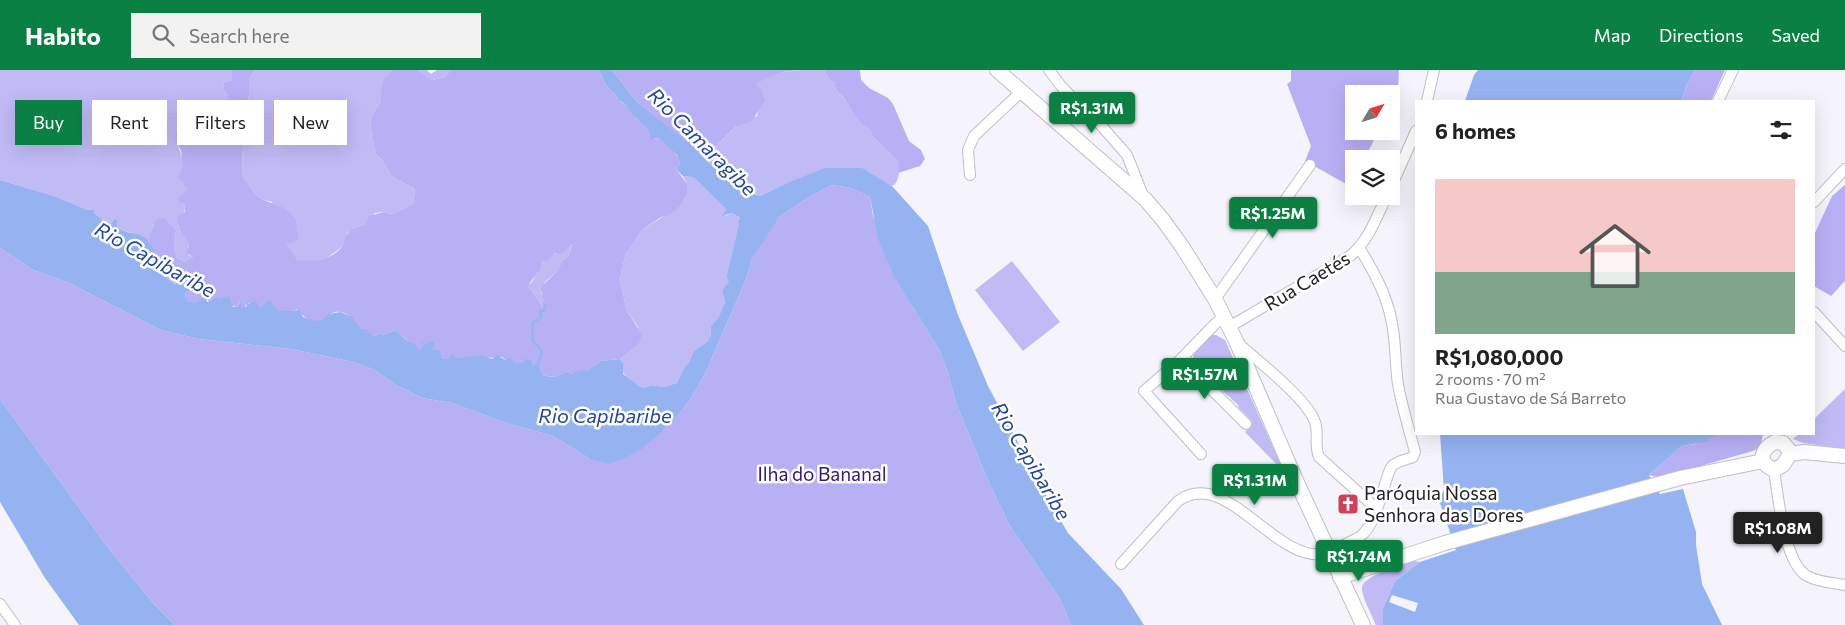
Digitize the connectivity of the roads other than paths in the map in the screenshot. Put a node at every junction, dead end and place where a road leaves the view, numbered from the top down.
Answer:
1 (997, 70) edge
2 (1049, 70) edge
3 (1434, 70) edge
4 (1733, 70) edge
5 (1021, 92) junction
6 (1427, 100) edge
7 (1718, 100) edge
8 (1415, 133) edge
9 (1310, 165) dead end
10 (1400, 167) edge
11 (1845, 169) edge
12 (970, 175) dead end
13 (1145, 198) junction
14 (1815, 201) edge
15 (1383, 205) edge
16 (1360, 249) junction
17 (1221, 312) junction
18 (1815, 313) edge
19 (1236, 341) junction
20 (1845, 346) edge
21 (1181, 359) junction
22 (1246, 424) dead end
23 (1773, 438) edge
24 (1201, 454) dead end
25 (1790, 454) junction
26 (1845, 456) edge
27 (1768, 465) junction
28 (1377, 509) junction
29 (1329, 553) junction
30 (1121, 564) dead end
31 (1340, 577) junction
32 (1845, 585) edge
33 (0, 605) edge
34 (15, 625) edge
35 (1363, 625) edge

1 - 5 main road
2 - 13 street
3 - 6 street
4 - 7 street
5 - 12 street
5 - 13 main road
8 - 10 street
9 - 17 street
11 - 14 street
13 - 17 main road
15 - 16 street, Rua Caetés
16 - 17 street, Rua Caetés
16 - 28 street
17 - 19 main road
17 - 21 street
18 - 20 street
19 - 28 street
19 - 29 main road
21 - 22 street
21 - 24 street
23 - 25 main road
23 - 27 main road
25 - 26 main road
25 - 27 main road
27 - 31 main road
27 - 32 street
28 - 29 street
29 - 30 street
29 - 31 main road
31 - 35 main road
33 - 34 street

